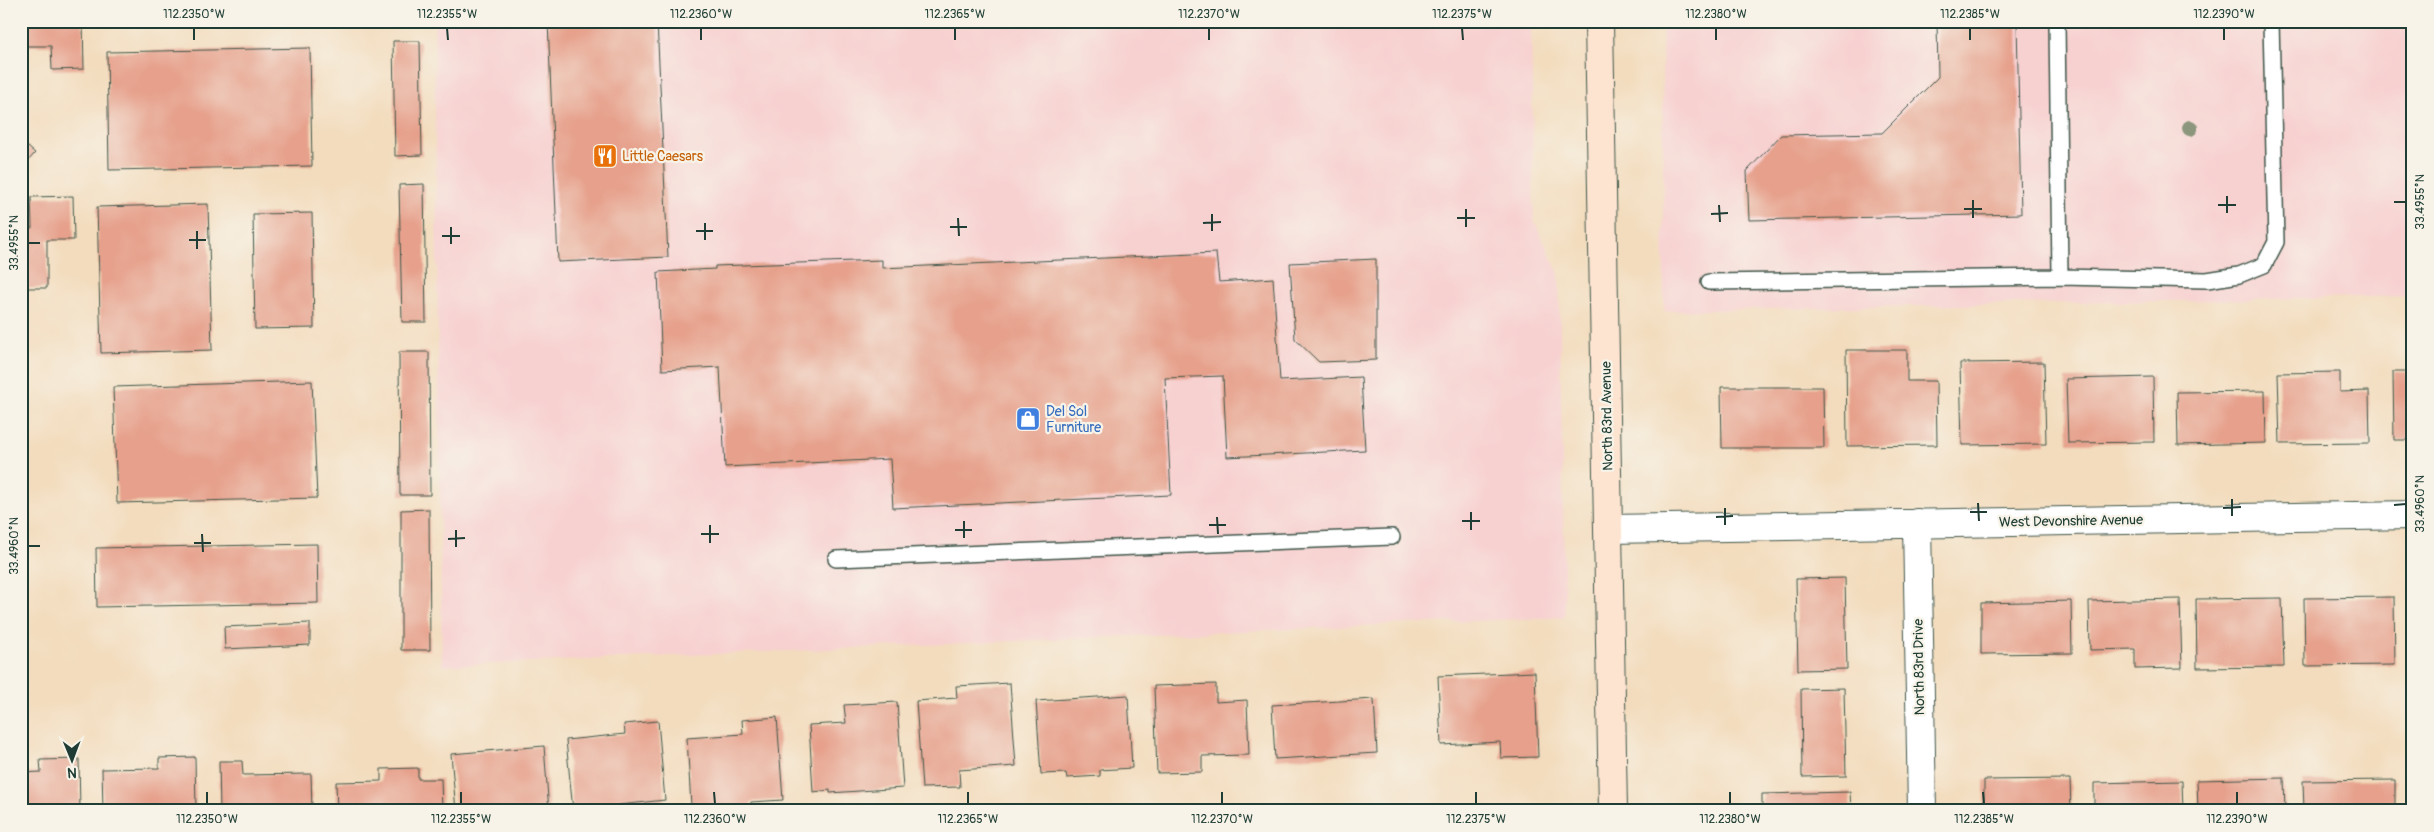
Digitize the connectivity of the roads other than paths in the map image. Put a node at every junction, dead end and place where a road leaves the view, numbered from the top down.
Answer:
1 (1599, 21) edge
2 (2057, 21) edge
3 (2271, 21) edge
4 (2060, 277) junction
5 (1709, 282) dead end
6 (2413, 515) edge
7 (1917, 523) junction
8 (1609, 529) junction
9 (1392, 537) dead end
10 (836, 559) dead end
11 (1613, 811) edge
12 (1922, 811) edge

1 - 8 main road, North 83rd Avenue
2 - 4 lane
3 - 4 lane
4 - 5 lane
6 - 7 street, West Devonshire Avenue
7 - 8 street, West Devonshire Avenue
7 - 12 street, North 83rd Drive
8 - 11 main road, North 83rd Avenue
9 - 10 lane

